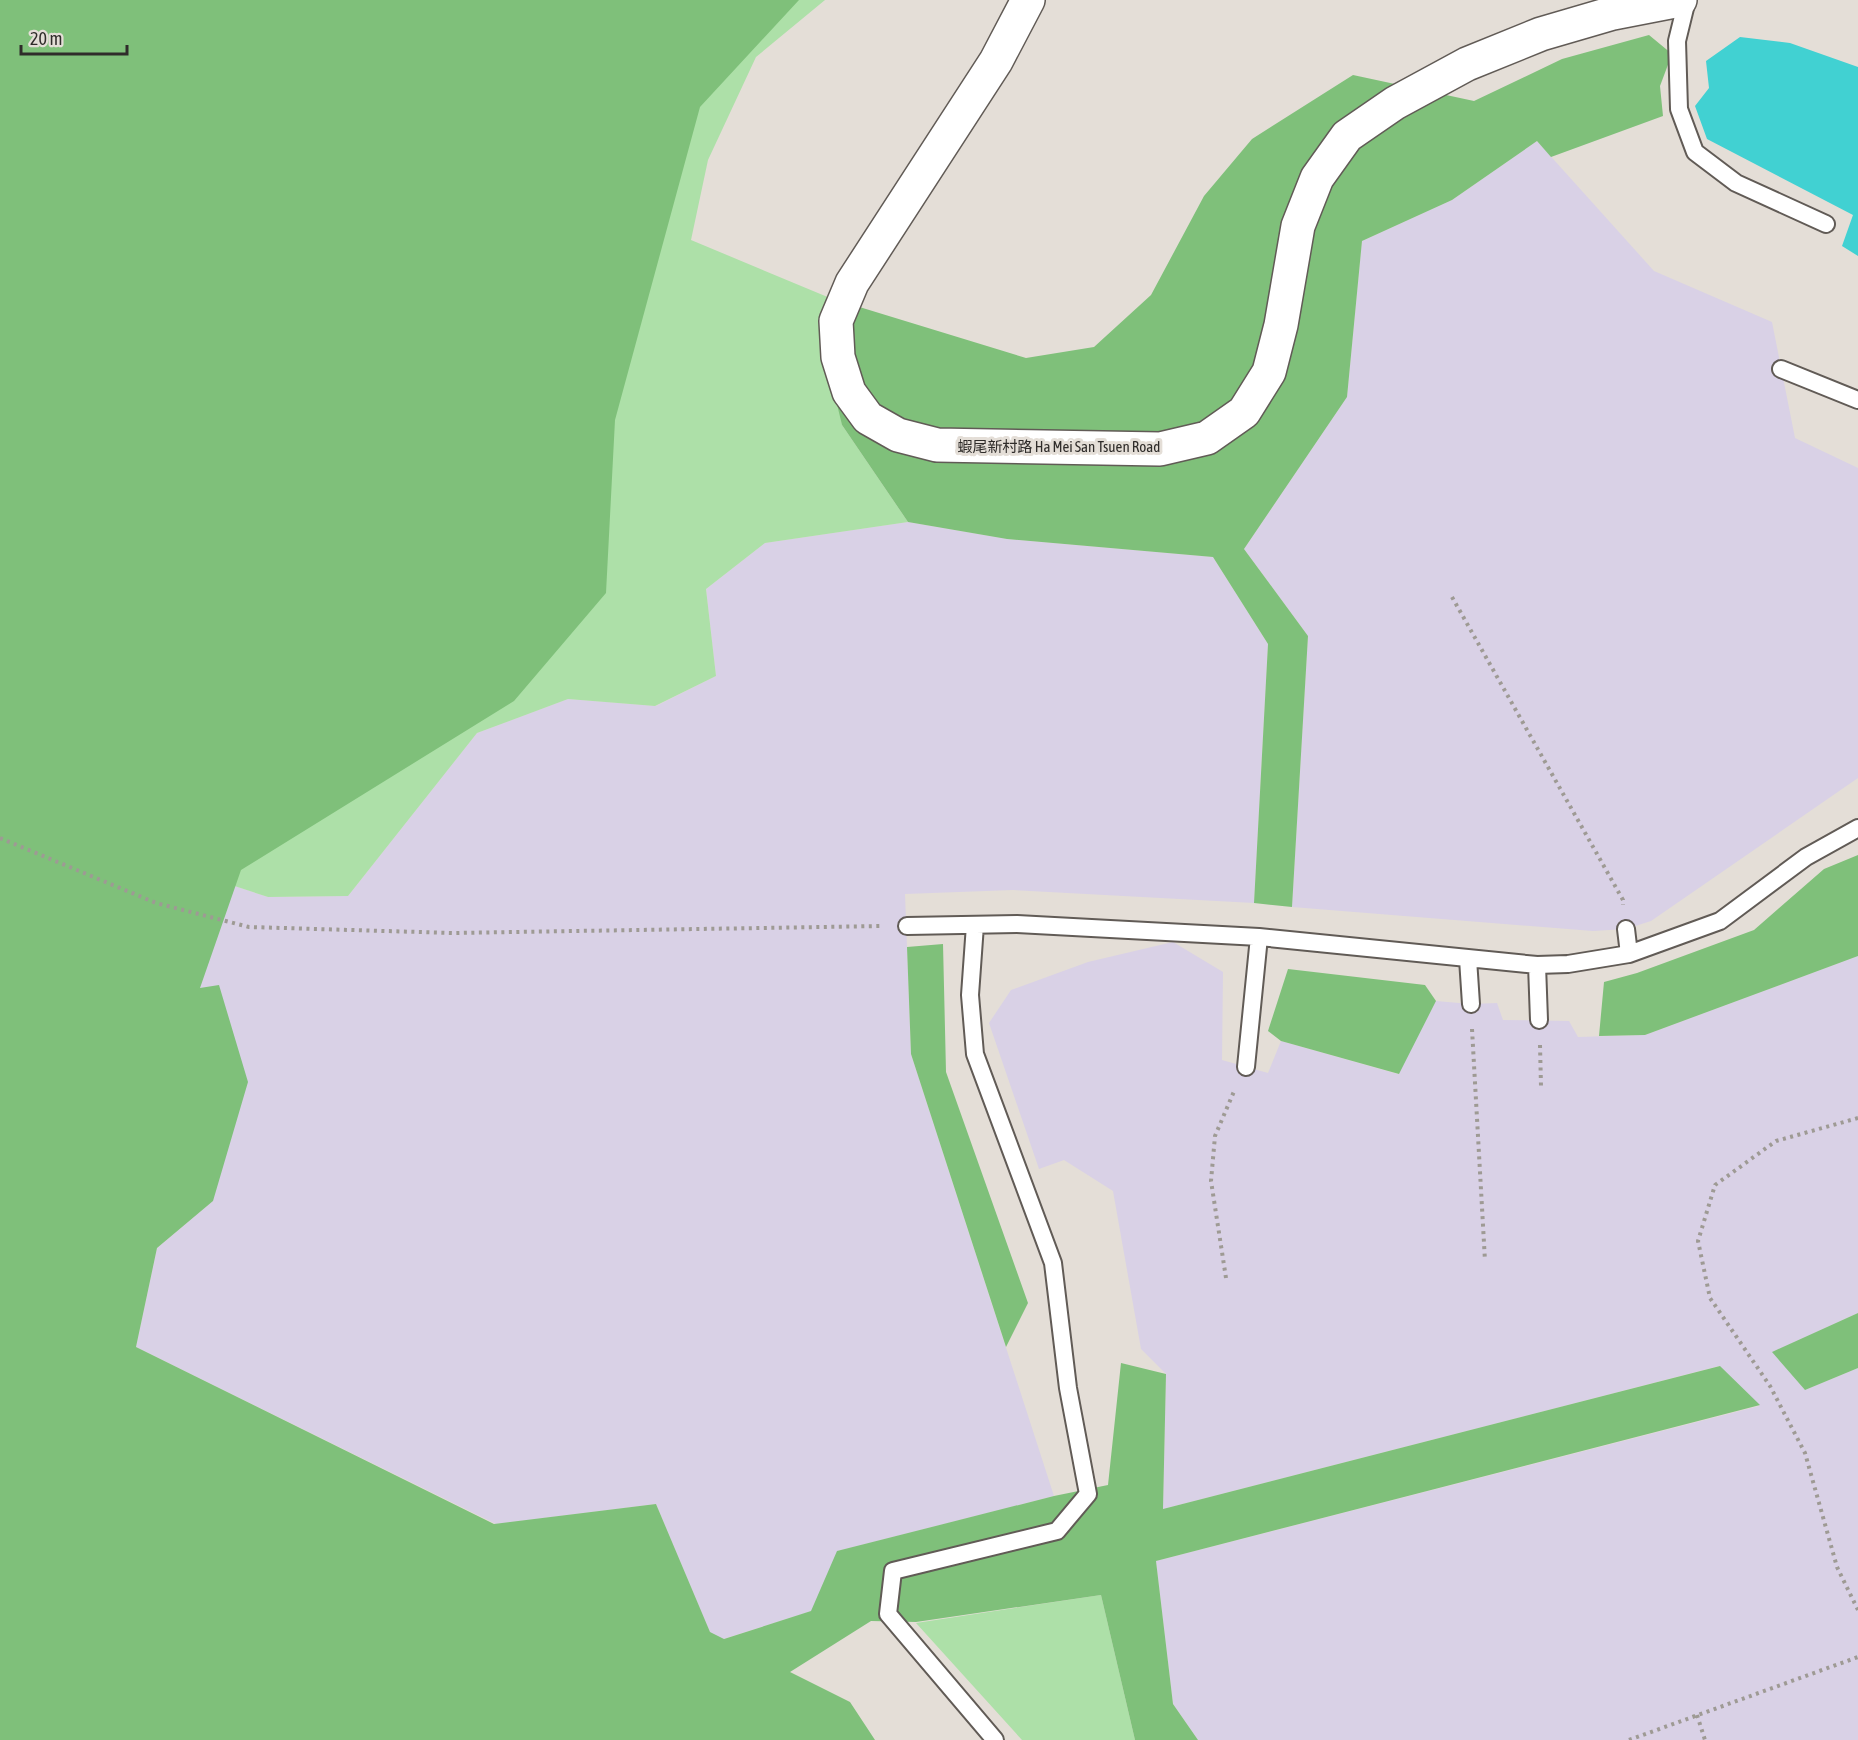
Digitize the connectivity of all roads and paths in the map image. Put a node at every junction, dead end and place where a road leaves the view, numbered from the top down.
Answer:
1 (1028, 0) edge
2 (1680, 0) edge
3 (1687, 0) edge
4 (1826, 224) dead end
5 (1781, 369) dead end
6 (1858, 400) edge
7 (1452, 597) dead end
8 (1858, 828) edge
9 (0, 838) edge
10 (975, 925) junction
11 (907, 926) joint
12 (1626, 929) joint
13 (1259, 937) junction
14 (1629, 954) junction
15 (1468, 959) junction
16 (1537, 965) junction
17 (1471, 1004) joint
18 (1539, 1020) joint
19 (1246, 1067) joint
20 (1541, 1086) dead end
21 (1858, 1118) edge
22 (1485, 1261) dead end
23 (1226, 1278) dead end
24 (1858, 1610) edge
25 (1858, 1657) edge
26 (1697, 1715) junction
27 (995, 1740) edge
28 (1629, 1740) edge
29 (1705, 1740) edge

1 - 2 street, 蝦尾新村路 Ha Mei San Tsuen Road
3 - 4 lane
5 - 6 lane
7 - 12 path
8 - 14 lane
9 - 11 path
10 - 11 lane
10 - 13 lane
10 - 27 lane
12 - 14 lane
13 - 15 lane
13 - 19 lane
14 - 16 lane
15 - 16 lane
15 - 17 lane
16 - 18 lane
17 - 22 path
18 - 20 path
19 - 23 path
21 - 24 path
25 - 26 path
26 - 28 path
26 - 29 path

